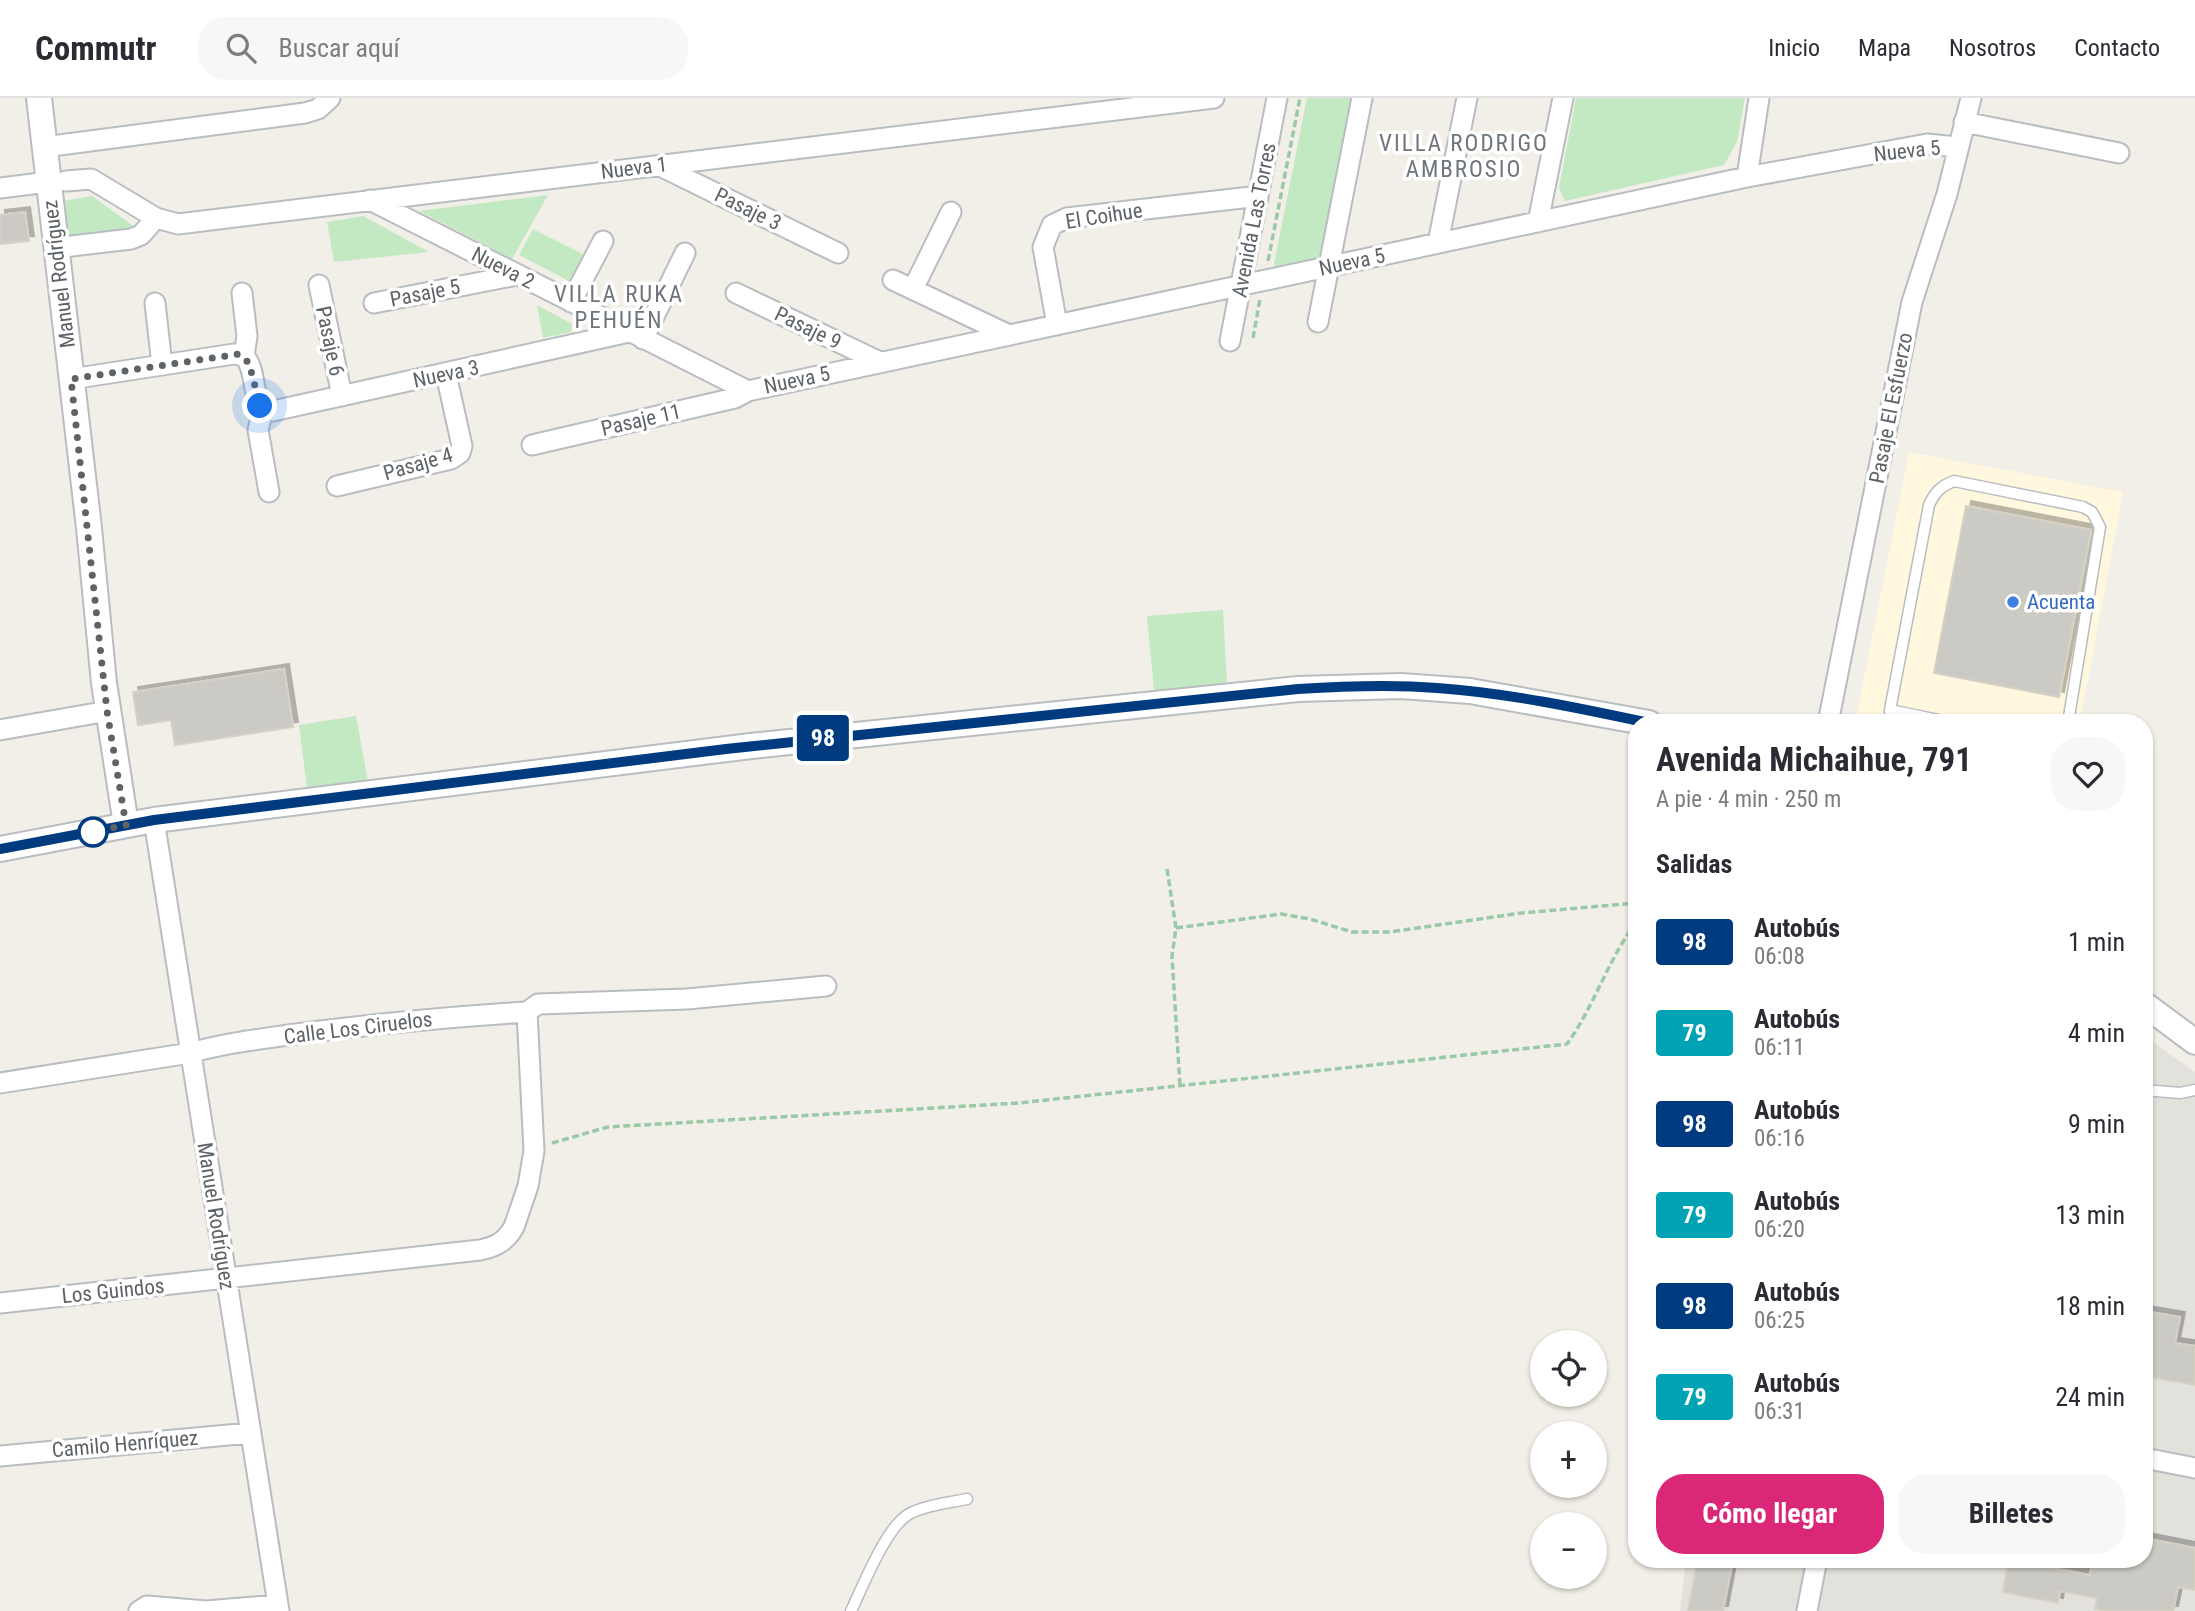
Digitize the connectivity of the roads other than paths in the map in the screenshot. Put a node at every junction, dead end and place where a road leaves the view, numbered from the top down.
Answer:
1 (39, 98) edge
2 (331, 98) edge
3 (1214, 98) edge
4 (1277, 98) edge
5 (1362, 98) edge
6 (1467, 98) edge
7 (1563, 98) edge
8 (1759, 98) edge
9 (1971, 98) edge
10 (1964, 122) junction
11 (44, 147) junction
12 (1957, 147) junction
13 (2119, 153) dead end
14 (659, 165) junction
15 (1747, 177) junction
16 (57, 181) junction
17 (0, 188) edge
18 (1258, 199) junction
19 (370, 200) junction
20 (951, 212) dead end
21 (156, 218) junction
22 (1538, 222) junction
23 (603, 241) dead end
24 (1438, 243) junction
25 (55, 248) junction
26 (685, 253) dead end
27 (838, 253) dead end
28 (1328, 267) junction
29 (517, 275) junction
30 (893, 279) dead end
31 (319, 285) dead end
32 (1241, 285) junction
33 (913, 289) junction
34 (242, 293) dead end
35 (736, 293) dead end
36 (571, 302) junction
37 (155, 303) dead end
38 (374, 303) dead end
39 (1318, 322) dead end
40 (1057, 325) junction
41 (636, 335) junction
42 (1009, 335) junction
43 (1230, 341) dead end
44 (244, 356) junction
45 (880, 362) junction
46 (162, 365) junction
47 (446, 374) junction
48 (71, 379) junction
49 (748, 391) junction
50 (342, 396) junction
51 (263, 410) junction
52 (532, 444) dead end
53 (337, 486) dead end
54 (269, 492) dead end
55 (1890, 710) junction
56 (107, 711) junction
57 (1830, 714) edge
58 (1890, 714) edge
59 (1909, 714) edge
60 (2069, 714) edge
61 (1628, 719) edge
62 (0, 730) edge
63 (154, 820) junction
64 (126, 825) junction
65 (0, 849) edge
66 (827, 986) dead end
67 (527, 1012) junction
68 (2153, 1012) edge
69 (2195, 1042) edge
70 (190, 1053) junction
71 (0, 1083) edge
72 (2195, 1090) edge
73 (2153, 1091) edge
74 (226, 1279) junction
75 (0, 1303) edge
76 (250, 1433) junction
77 (0, 1456) edge
78 (2153, 1460) edge
79 (2195, 1468) edge
80 (967, 1499) dead end
81 (1815, 1568) edge
82 (279, 1608) edge
83 (139, 1611) edge
84 (851, 1611) edge
85 (1807, 1611) edge

1 - 11 street, Manuel Rodríguez
2 - 11 street
3 - 14 street, Nueva 1
4 - 18 street, Avenida Las Torres
5 - 28 street
6 - 24 street
7 - 22 street
8 - 15 street
9 - 10 street, Pasaje El Esfuerzo
10 - 12 street, Pasaje El Esfuerzo
10 - 13 street
11 - 16 street, Manuel Rodríguez
12 - 15 street, Nueva 5
12 - 57 street, Pasaje El Esfuerzo
14 - 19 street, Nueva 1
14 - 27 street, Pasaje 3
15 - 22 street, Nueva 5
16 - 17 street, Nueva 1
16 - 21 street, Nueva 1
16 - 25 street, Manuel Rodríguez
18 - 32 street, Avenida Las Torres
18 - 40 street, El Coihue
19 - 21 street, Nueva 1
19 - 29 street, Nueva 2
20 - 33 street
21 - 25 street
22 - 24 street, Nueva 5
23 - 36 street
24 - 28 street, Nueva 5
25 - 48 street, Manuel Rodríguez
26 - 41 street
28 - 32 street, Nueva 5
28 - 39 street
29 - 36 street, Nueva 2
29 - 38 street, Pasaje 5
30 - 33 street
31 - 50 street, Pasaje 6
32 - 40 street, Nueva 5
32 - 43 street, Avenida Las Torres
33 - 42 street
34 - 44 street
35 - 45 street, Pasaje 9
36 - 41 street, Nueva 2
37 - 46 street
40 - 42 street, Nueva 5
41 - 47 street, Nueva 3
41 - 49 street, Nueva 2
42 - 45 street, Nueva 5
44 - 46 street
44 - 51 street
45 - 49 street, Nueva 5
46 - 48 street
47 - 50 street, Nueva 3
47 - 53 street, Pasaje 4
48 - 56 street, Manuel Rodríguez
49 - 52 street, Pasaje 11
50 - 51 street, Nueva 3
51 - 54 street
55 - 58 lane
55 - 59 lane
55 - 60 lane
56 - 62 street
56 - 64 street, Manuel Rodríguez
61 - 63 street
63 - 64 street
63 - 70 street, Manuel Rodríguez
64 - 65 street
66 - 67 street, Calle Los Ciruelos
67 - 70 street, Calle Los Ciruelos
67 - 74 street, Los Guindos
68 - 69 street
70 - 71 street, Calle Los Ciruelos
70 - 74 street, Manuel Rodríguez
72 - 73 lane
74 - 75 street, Los Guindos
74 - 76 street, Manuel Rodríguez
76 - 77 street, Camilo Henríquez
76 - 82 street, Manuel Rodríguez
78 - 79 street
80 - 84 lane
81 - 85 street
82 - 83 street

